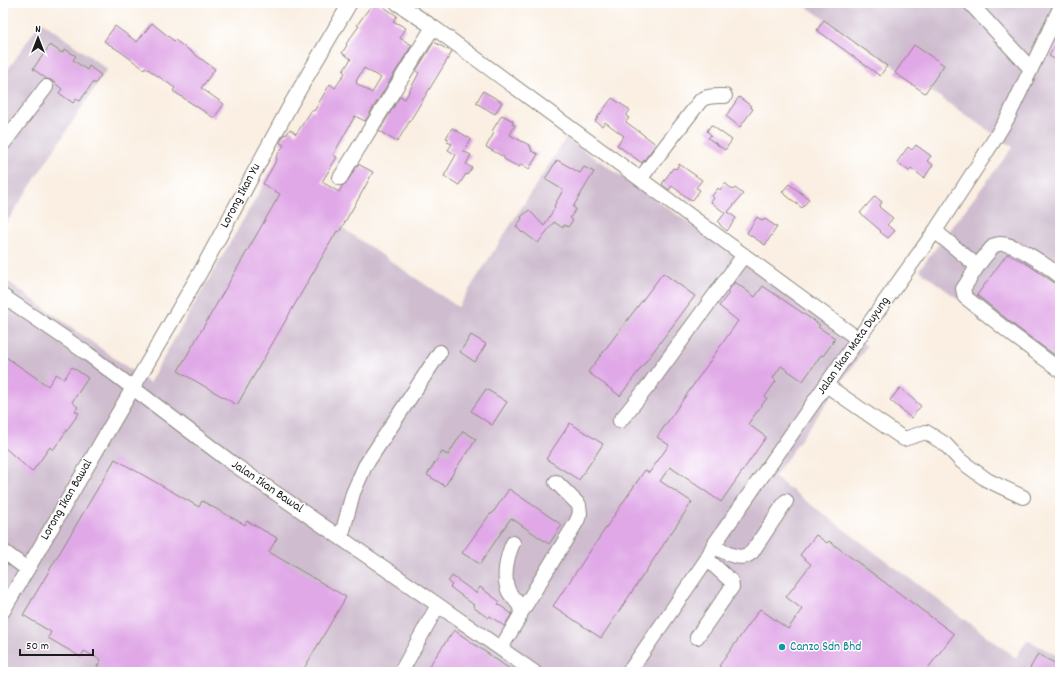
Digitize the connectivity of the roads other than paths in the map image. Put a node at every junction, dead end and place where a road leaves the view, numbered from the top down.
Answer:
1 (350, 3) edge
2 (397, 3) edge
3 (970, 3) edge
4 (1059, 15) edge
5 (432, 27) junction
6 (1031, 69) junction
7 (46, 87) dead end
8 (725, 96) dead end
9 (3, 144) edge
10 (340, 178) dead end
11 (640, 178) junction
12 (935, 231) junction
13 (744, 255) junction
14 (977, 266) junction
15 (1060, 276) edge
16 (3, 296) edge
17 (858, 339) junction
18 (440, 352) dead end
19 (1060, 370) edge
20 (826, 385) junction
21 (132, 389) junction
22 (620, 421) dead end
23 (556, 482) dead end
24 (1023, 497) dead end
25 (786, 501) dead end
26 (341, 538) junction
27 (513, 543) dead end
28 (713, 546) junction
29 (3, 551) edge
30 (706, 559) junction
31 (27, 569) junction
32 (438, 605) junction
33 (3, 611) edge
34 (522, 611) junction
35 (697, 637) dead end
36 (501, 648) junction
37 (401, 672) edge
38 (534, 672) edge
39 (629, 672) edge

1 - 21 street, Lorong Ikan Yu
2 - 5 street
3 - 6 street
4 - 6 street, Jalan Ikan Mata Duyung
5 - 10 street
5 - 11 street
6 - 12 street, Jalan Ikan Mata Duyung
7 - 9 street
8 - 11 street
11 - 13 street
12 - 14 street
12 - 17 street, Jalan Ikan Mata Duyung
13 - 17 street
13 - 22 street
14 - 15 street
14 - 19 street
16 - 21 street, Jalan Ikan Bawal
17 - 20 street, Jalan Ikan Mata Duyung
18 - 26 street
20 - 24 street
20 - 28 street, Jalan Ikan Mata Duyung
21 - 26 street, Jalan Ikan Bawal
21 - 31 street, Lorong Ikan Bawal
23 - 34 street
25 - 28 street
26 - 32 street, Jalan Ikan Bawal
27 - 34 street
28 - 30 street, Jalan Ikan Mata Duyung
29 - 31 street
30 - 35 street
30 - 39 street, Jalan Ikan Mata Duyung
31 - 33 street, Lorong Ikan Bawal
32 - 36 street, Jalan Ikan Bawal
32 - 37 street
34 - 36 street
36 - 38 street, Jalan Ikan Bawal

